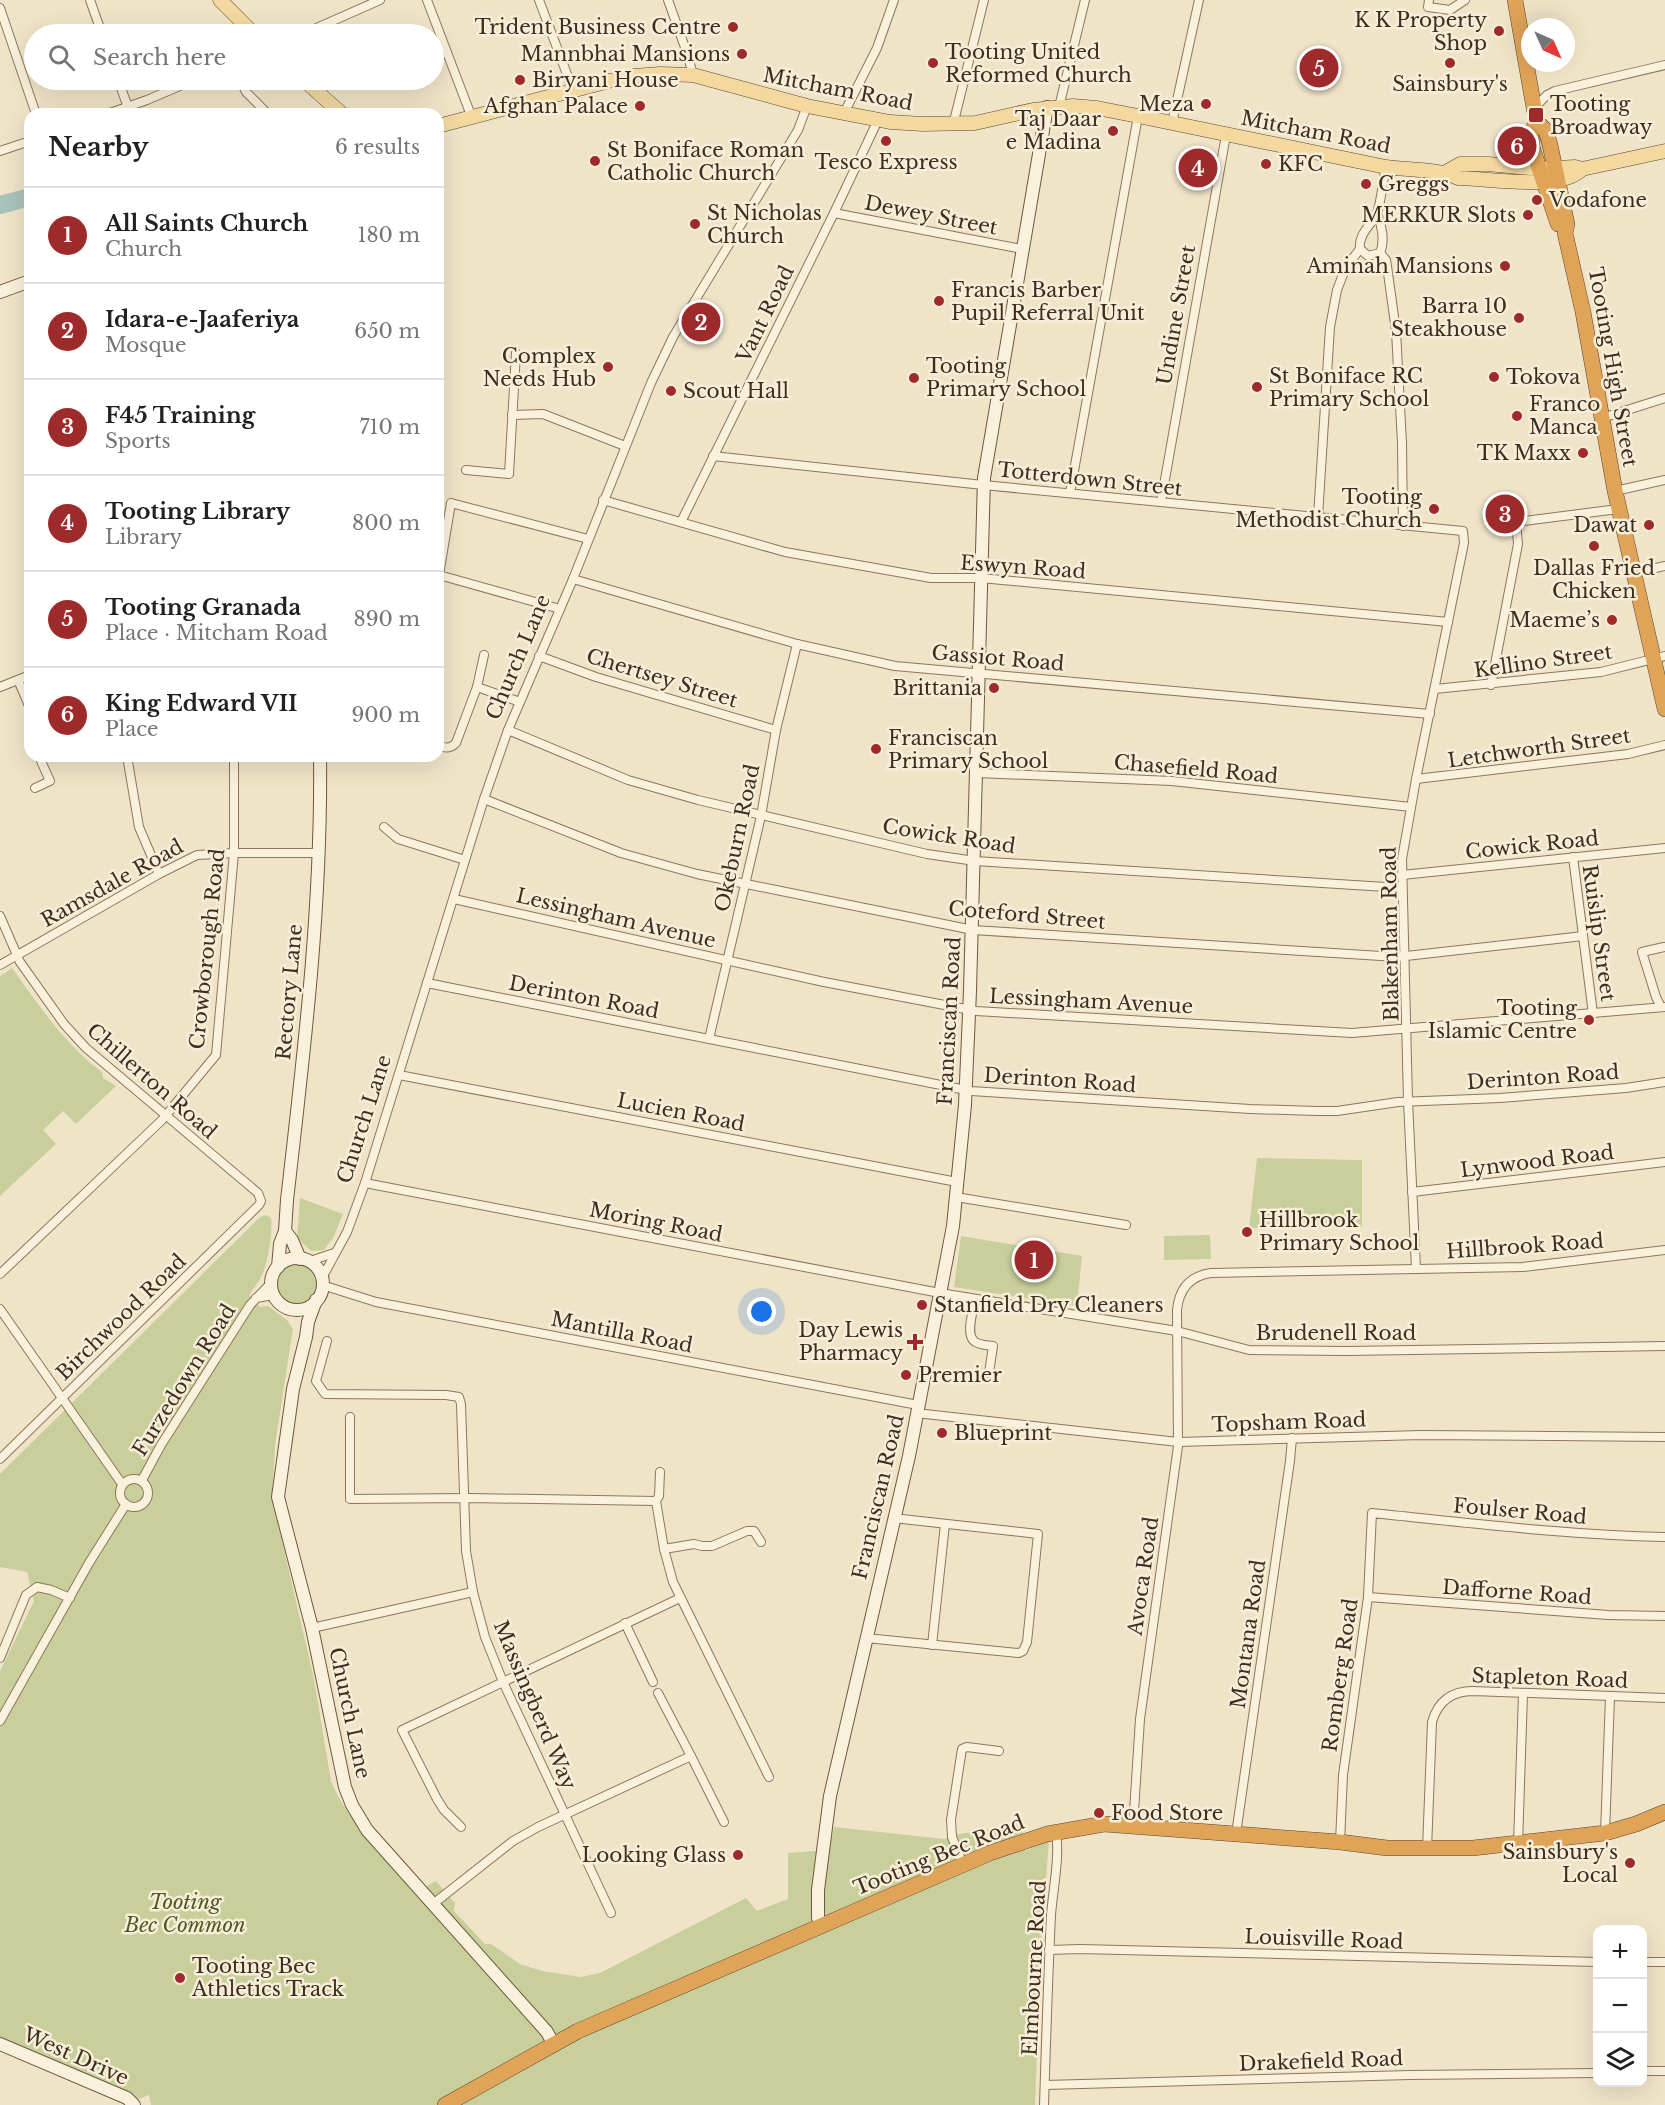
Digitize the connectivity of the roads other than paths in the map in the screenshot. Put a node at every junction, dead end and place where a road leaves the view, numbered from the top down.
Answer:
1 (90, 0) edge
2 (220, 0) edge
3 (380, 0) edge
4 (427, 0) edge
5 (539, 0) edge
6 (668, 0) edge
7 (894, 0) edge
8 (984, 0) edge
9 (1085, 0) edge
10 (1199, 0) edge
11 (1465, 0) edge
12 (1517, 0) edge
13 (1429, 4) edge
14 (0, 8) edge
15 (98, 24) edge
16 (243, 24) edge
17 (326, 24) edge
18 (436, 24) edge
19 (444, 45) edge
20 (1665, 65) edge
21 (693, 75) junction
22 (24, 79) edge
23 (28, 90) edge
24 (122, 90) edge
25 (170, 90) edge
26 (245, 90) edge
27 (315, 90) edge
28 (573, 90) junction
29 (807, 106) junction
30 (128, 107) junction
31 (1053, 107) junction
32 (34, 108) edge
33 (125, 108) edge
34 (262, 108) edge
35 (335, 108) edge
36 (844, 113) junction
37 (1536, 115) junction
38 (1138, 116) junction
39 (472, 118) junction
40 (878, 120) junction
41 (1172, 123) junction
42 (444, 125) edge
43 (953, 125) junction
44 (1226, 135) junction
45 (24, 143) edge
46 (0, 151) edge
47 (1665, 151) edge
48 (1386, 167) junction
49 (1549, 175) junction
50 (834, 213) junction
51 (1377, 213) junction
52 (1022, 249) junction
53 (1360, 249) junction
54 (1380, 253) junction
55 (24, 283) edge
56 (0, 292) edge
57 (516, 353) dead end
58 (1665, 398) edge
59 (512, 415) junction
60 (1602, 418) junction
61 (625, 446) junction
62 (713, 456) junction
63 (466, 470) dead end
64 (1665, 480) edge
65 (983, 485) junction
66 (1614, 491) junction
67 (1070, 493) junction
68 (603, 500) junction
69 (1161, 502) junction
70 (1618, 509) junction
71 (1318, 518) junction
72 (681, 522) junction
73 (1403, 526) junction
74 (1464, 532) joint
75 (588, 539) junction
76 (444, 545) edge
77 (1665, 566) edge
78 (1633, 573) junction
79 (444, 576) edge
80 (981, 578) junction
81 (573, 579) junction
82 (560, 609) junction
83 (1448, 622) junction
84 (798, 644) junction
85 (484, 655) dead end
86 (539, 656) junction
87 (1659, 658) edge
88 (980, 672) junction
89 (24, 678) edge
90 (18, 680) junction
91 (1491, 685) junction
92 (0, 687) edge
93 (477, 687) junction
94 (1435, 689) junction
95 (24, 694) edge
96 (520, 702) junction
97 (1665, 709) edge
98 (1430, 714) junction
99 (508, 730) junction
100 (776, 730) junction
101 (1665, 745) edge
102 (444, 748) edge
103 (41, 762) edge
104 (128, 762) edge
105 (234, 762) edge
106 (320, 762) edge
107 (977, 773) junction
108 (1416, 779) junction
109 (35, 788) dead end
110 (484, 799) junction
111 (1411, 807) junction
112 (760, 816) junction
113 (384, 827) dead end
114 (1665, 848) edge
115 (234, 853) junction
116 (319, 853) junction
117 (1573, 857) junction
118 (465, 860) junction
119 (975, 861) junction
120 (159, 874) junction
121 (1402, 875) junction
122 (744, 884) junction
123 (1402, 888) junction
124 (454, 899) junction
125 (0, 916) edge
126 (972, 930) junction
127 (1583, 936) junction
128 (1664, 946) edge
129 (16, 955) junction
130 (1404, 957) junction
131 (728, 960) junction
132 (0, 965) edge
133 (427, 983) junction
134 (1663, 1007) edge
135 (969, 1010) junction
136 (1593, 1014) junction
137 (1408, 1029) junction
138 (709, 1039) junction
139 (399, 1075) junction
140 (1665, 1082) edge
141 (966, 1091) junction
142 (1408, 1101) junction
143 (166, 1115) junction
144 (1665, 1162) edge
145 (957, 1182) junction
146 (365, 1183) junction
147 (1412, 1192) junction
148 (260, 1197) joint
149 (956, 1197) junction
150 (1126, 1224) dead end
151 (285, 1231) junction
152 (1665, 1250) edge
153 (335, 1253) junction
154 (305, 1260) junction
155 (278, 1267) junction
156 (1416, 1269) junction
157 (0, 1274) edge
158 (272, 1282) junction
159 (322, 1282) junction
160 (940, 1293) junction
161 (274, 1295) junction
162 (256, 1298) junction
163 (975, 1299) junction
164 (316, 1300) junction
165 (0, 1309) edge
166 (297, 1309) junction
167 (308, 1322) junction
168 (1177, 1331) junction
169 (327, 1341) dead end
170 (1665, 1346) edge
171 (989, 1373) dead end
172 (62, 1398) junction
173 (917, 1409) junction
174 (350, 1417) dead end
175 (1665, 1437) edge
176 (1292, 1438) junction
177 (1178, 1442) junction
178 (0, 1459) edge
179 (660, 1472) dead end
180 (142, 1480) junction
181 (122, 1484) junction
182 (464, 1498) junction
183 (656, 1501) junction
184 (126, 1504) junction
185 (1372, 1513) joint
186 (893, 1518) junction
187 (945, 1524) junction
188 (1665, 1537) edge
189 (761, 1542) dead end
190 (664, 1549) junction
191 (473, 1592) junction
192 (1368, 1597) junction
193 (70, 1598) junction
194 (680, 1598) junction
195 (1665, 1616) edge
196 (625, 1623) junction
197 (312, 1628) junction
198 (866, 1638) junction
199 (932, 1645) junction
200 (2, 1647) edge
201 (0, 1658) edge
202 (503, 1682) junction
203 (652, 1682) dead end
204 (658, 1693) dead end
205 (1523, 1694) junction
206 (1610, 1697) junction
207 (1665, 1698) edge
208 (0, 1721) edge
209 (999, 1751) dead end
210 (691, 1756) junction
211 (769, 1777) dead end
212 (1665, 1812) edge
213 (564, 1816) junction
214 (724, 1822) dead end
215 (461, 1827) dead end
216 (1133, 1827) junction
217 (1056, 1832) junction
218 (1605, 1833) junction
219 (1236, 1834) junction
220 (1340, 1842) junction
221 (1518, 1844) junction
222 (1427, 1849) junction
223 (963, 1865) junction
224 (433, 1904) junction
225 (611, 1913) dead end
226 (821, 1926) junction
227 (1049, 1950) junction
228 (1593, 1962) edge
229 (1647, 1962) edge
230 (1665, 1962) edge
231 (0, 2044) edge
232 (554, 2045) junction
233 (1665, 2071) edge
234 (1647, 2072) edge
235 (1593, 2073) edge
236 (1045, 2085) junction
237 (134, 2105) edge
238 (445, 2105) edge
239 (1044, 2105) edge

1 - 15 street
2 - 16 main road
3 - 17 street
4 - 18 street
5 - 28 street
6 - 21 street
7 - 36 street
8 - 43 street
9 - 31 street
10 - 41 street
11 - 13 street
12 - 37 highway, Tooting High Street
14 - 22 street
19 - 39 street
20 - 37 street
21 - 28 main road, Mitcham Road
21 - 29 main road, Mitcham Road
23 - 32 street
24 - 30 street
25 - 30 street
26 - 34 street
27 - 35 main road
28 - 39 main road, Mitcham Road
29 - 36 main road, Mitcham Road
29 - 61 street, Church Lane
30 - 33 street
31 - 38 main road, Mitcham Road
31 - 43 main road, Mitcham Road
31 - 52 street, Franciscan Road
36 - 40 main road, Mitcham Road
37 - 49 highway, Tooting High Street
38 - 41 main road, Mitcham Road
38 - 67 street
39 - 42 main road, Mitcham Road
40 - 43 main road, Mitcham Road
40 - 50 street, Vant Road
41 - 44 main road, Mitcham Road
44 - 48 main road, Mitcham Road
44 - 69 street, Undine Street
45 - 46 street
47 - 49 main road, Mitcham Road
48 - 49 main road, Mitcham Road
48 - 51 street
49 - 60 highway, Tooting High Street
50 - 52 street, Dewey Street
50 - 62 street, Vant Road
51 - 53 street
51 - 54 street
52 - 65 street, Franciscan Road
53 - 54 street
53 - 71 street
54 - 73 street
55 - 56 street
57 - 59 street
58 - 60 street
59 - 61 street
59 - 63 street
60 - 66 highway, Tooting High Street
61 - 68 street, Church Lane
62 - 65 street, Totterdown Street
62 - 72 street, Vant Road
64 - 66 street
65 - 67 street, Totterdown Street
65 - 80 street, Franciscan Road
66 - 70 highway, Tooting High Street
67 - 69 street, Totterdown Street
68 - 72 street, Eswyn Road
68 - 75 street, Church Lane
69 - 71 street, Totterdown Street
70 - 78 highway, Tooting High Street
70 - 91 street
71 - 73 street, Totterdown Street
72 - 80 street, Eswyn Road
73 - 74 street, Totterdown Street
74 - 83 street, Blakenham Road
75 - 76 street
75 - 81 street, Church Lane
77 - 78 street
78 - 87 highway, Tooting High Street
79 - 82 street
80 - 83 street, Eswyn Road
80 - 88 street, Franciscan Road
81 - 82 street, Church Lane
81 - 84 street, Gassiot Road
82 - 86 street, Church Lane
83 - 94 street, Blakenham Road
84 - 88 street, Gassiot Road
84 - 100 street, Okeburn Road
85 - 93 street
86 - 96 street, Church Lane
86 - 100 street, Chertsey Street
87 - 91 street, Kellino Street
87 - 97 highway, Tooting High Street
88 - 98 street, Gassiot Road
88 - 107 street, Franciscan Road
89 - 90 street
90 - 92 street
90 - 95 street
91 - 94 street, Kellino Street
93 - 96 street
93 - 102 street
94 - 98 street, Blakenham Road
96 - 99 street, Church Lane
98 - 108 street, Blakenham Road
99 - 110 street, Church Lane
99 - 112 street, Cowick Road
100 - 112 street, Okeburn Road
101 - 108 street, Letchworth Street
103 - 109 street
104 - 120 street
105 - 115 street, Crowborough Road
106 - 116 street, Rectory Lane
107 - 111 street, Chasefield Road
107 - 119 street, Franciscan Road
108 - 111 street, Blakenham Road
110 - 118 street, Church Lane
110 - 122 street, Coteford Street
111 - 121 street, Blakenham Road
112 - 119 street, Cowick Road
112 - 122 street, Okeburn Road
113 - 118 street
114 - 117 street, Cowick Road
115 - 116 street, Ramsdale Road
115 - 120 street, Ramsdale Road
115 - 143 street, Crowborough Road
116 - 151 street, Rectory Lane
117 - 121 street, Cowick Road
117 - 127 street, Ruislip Street
118 - 124 street, Church Lane
119 - 123 street, Cowick Road
119 - 126 street, Franciscan Road
120 - 129 street, Ramsdale Road
121 - 123 street, Blakenham Road
122 - 126 street, Coteford Street
122 - 131 street, Okeburn Road
123 - 130 street, Blakenham Road
124 - 131 street, Lessingham Avenue
124 - 133 street, Church Lane
125 - 129 street, Chillerton Road
126 - 130 street, Coteford Street
126 - 135 street, Franciscan Road
127 - 130 street, Coteford Street
127 - 136 street, Ruislip Street
128 - 134 street
129 - 132 street, Ramsdale Road
129 - 143 street, Chillerton Road
130 - 137 street, Blakenham Road
131 - 135 street, Lessingham Avenue
131 - 138 street, Okeburn Road
133 - 138 street, Derinton Road
133 - 139 street, Church Lane
134 - 136 street, Lessingham Avenue
135 - 137 street, Lessingham Avenue
135 - 141 street, Franciscan Road
136 - 137 street, Lessingham Avenue
137 - 142 street, Blakenham Road
138 - 141 street, Derinton Road
139 - 145 street, Lucien Road
139 - 146 street, Church Lane
140 - 142 street, Derinton Road
141 - 142 street, Derinton Road
141 - 145 street, Franciscan Road
142 - 147 street, Blakenham Road
143 - 148 street, Chillerton Road
143 - 157 street, Crowborough Road
144 - 147 street, Lynwood Road
145 - 149 street, Franciscan Road
146 - 153 street, Church Lane
146 - 160 street, Moring Road
147 - 156 street, Blakenham Road
148 - 172 street, Birchwood Road
149 - 150 street
149 - 160 street, Franciscan Road
151 - 154 street
151 - 155 street, Rectory Lane
152 - 156 street, Hillbrook Road
153 - 154 street
153 - 159 street, Church Lane
154 - 155 street
154 - 159 street
155 - 158 street
156 - 168 street, Hillbrook Road
158 - 161 street
158 - 162 street, Furzedown Road
159 - 164 street
159 - 173 street, Mantilla Road
160 - 163 street, Brudenell Road
160 - 173 street, Franciscan Road
161 - 162 street, Furzedown Road
161 - 166 street
162 - 180 street, Furzedown Road
163 - 168 street, Brudenell Road
163 - 171 street
164 - 166 street
164 - 167 street, Church Lane
165 - 172 street
166 - 167 street
167 - 197 street, Church Lane
168 - 170 street, Brudenell Road
168 - 177 street, Avoca Road
169 - 182 street, Massingberd Way
172 - 178 street, Birchwood Road
172 - 181 street
173 - 177 street, Topsham Road
173 - 186 street, Franciscan Road
174 - 182 street
175 - 176 street, Topsham Road
176 - 177 street, Topsham Road
176 - 219 street, Montana Road
177 - 216 street, Avoca Road
179 - 183 street
180 - 181 street
180 - 184 street
181 - 184 street
182 - 183 street
182 - 191 street, Massingberd Way
183 - 190 street
184 - 193 street
185 - 188 street, Foulser Road
185 - 192 street, Romberg Road
186 - 187 street
186 - 198 street, Franciscan Road
187 - 199 street
187 - 199 street
189 - 190 street
190 - 194 street
191 - 197 street
191 - 202 street, Massingberd Way
192 - 195 street, Dafforne Road
192 - 220 street, Romberg Road
193 - 200 street
193 - 208 street
194 - 196 street
194 - 211 street
196 - 202 street
196 - 203 street
197 - 224 street, Church Lane
198 - 199 street
198 - 226 street, Franciscan Road
200 - 201 street
202 - 213 street, Massingberd Way
202 - 215 street
204 - 210 street
205 - 206 street, Stapleton Road
205 - 221 street
205 - 222 street, Stapleton Road
206 - 207 street, Stapleton Road
206 - 218 street
209 - 223 street
210 - 213 street
210 - 214 street
212 - 218 highway, Tooting Bec Road
213 - 224 street, Massingberd Way
213 - 225 street
216 - 217 highway, Tooting Bec Road
216 - 219 highway, Tooting Bec Road
217 - 223 highway, Tooting Bec Road
217 - 227 street, Elmbourne Road
218 - 221 highway, Tooting Bec Road
219 - 220 highway, Tooting Bec Road
220 - 222 highway, Tooting Bec Road
221 - 222 highway, Tooting Bec Road
223 - 226 highway, Tooting Bec Road
224 - 232 street, Church Lane
226 - 232 highway, Tooting Bec Road
227 - 228 street, Louisville Road
227 - 236 street, Elmbourne Road
229 - 230 street
231 - 237 street, West Drive
232 - 238 highway, Tooting Bec Road
233 - 234 street
235 - 236 street, Drakefield Road
236 - 239 street, Elmbourne Road

